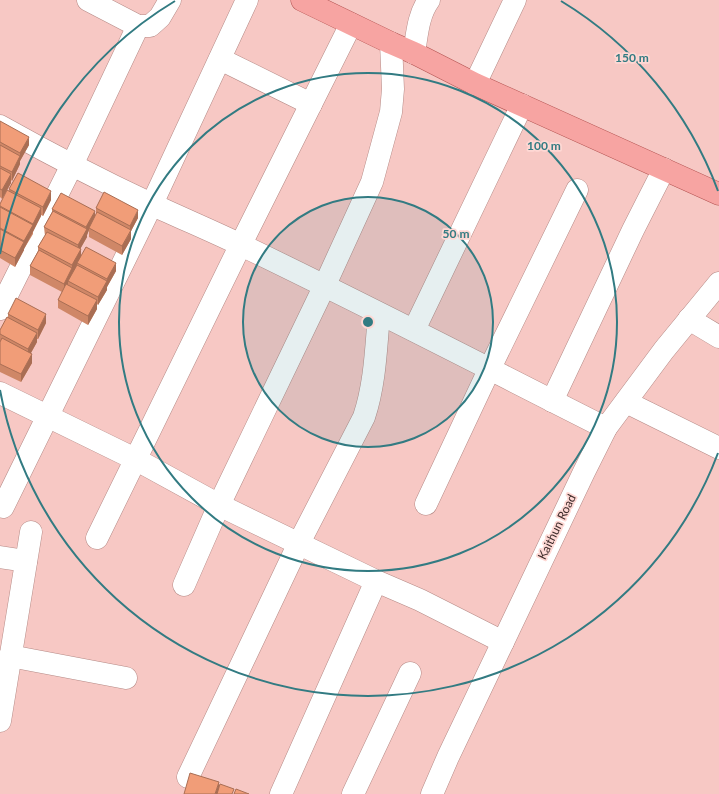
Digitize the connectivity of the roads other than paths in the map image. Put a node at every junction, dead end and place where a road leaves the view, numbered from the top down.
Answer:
1 (88, 0) edge
2 (170, 0) edge
3 (248, 0) edge
4 (302, 0) edge
5 (515, 0) edge
6 (426, 2) edge
7 (352, 24) junction
8 (138, 26) junction
9 (391, 43) junction
10 (414, 53) junction
11 (220, 59) junction
12 (475, 84) junction
13 (311, 104) junction
14 (522, 105) junction
15 (0, 126) edge
16 (72, 165) junction
17 (664, 169) junction
18 (576, 190) dead end
19 (719, 194) edge
20 (152, 204) junction
21 (241, 244) junction
22 (719, 283) edge
23 (324, 286) junction
24 (0, 310) edge
25 (689, 319) junction
26 (397, 322) junction
27 (719, 337) edge
28 (489, 370) junction
29 (0, 393) edge
30 (552, 401) junction
31 (626, 402) junction
32 (48, 415) junction
33 (606, 428) junction
34 (719, 448) edge
35 (135, 459) junction
36 (219, 504) junction
37 (426, 504) dead end
38 (3, 507) dead end
39 (31, 532) dead end
40 (97, 538) dead end
41 (299, 543) junction
42 (0, 557) edge
43 (26, 561) junction
44 (385, 584) junction
45 (184, 585) dead end
46 (503, 642) junction
47 (10, 656) junction
48 (410, 673) dead end
49 (126, 678) dead end
50 (0, 721) edge
51 (188, 777) edge
52 (281, 794) edge
53 (353, 794) edge
54 (432, 794) edge

1 - 8 street
2 - 8 street
3 - 11 street
4 - 7 main road
5 - 12 street
6 - 10 street
7 - 9 main road
7 - 13 street
8 - 16 street
9 - 10 main road
9 - 23 street
10 - 12 main road
11 - 13 street
11 - 20 street
12 - 14 main road
13 - 21 street
14 - 17 main road
14 - 26 street
15 - 16 street
16 - 20 street
16 - 24 street
17 - 19 main road
17 - 30 street
18 - 28 street
20 - 21 street
20 - 32 street
21 - 23 street
21 - 35 street
22 - 25 street, Kaithun Road
23 - 26 street
23 - 36 street
25 - 27 street
25 - 31 street, Kaithun Road
26 - 28 street
26 - 41 street
28 - 30 street
28 - 37 street
29 - 32 street
30 - 33 street
31 - 33 street, Kaithun Road
31 - 34 street
32 - 35 street
32 - 38 street
33 - 46 street, Kaithun Road
35 - 36 street
35 - 40 street
36 - 41 street
36 - 45 street
39 - 43 street
41 - 44 street
41 - 51 street
42 - 43 street
43 - 47 street
44 - 46 street
44 - 52 street
46 - 54 street, Kaithun Road
47 - 49 street
47 - 50 street
48 - 53 street

